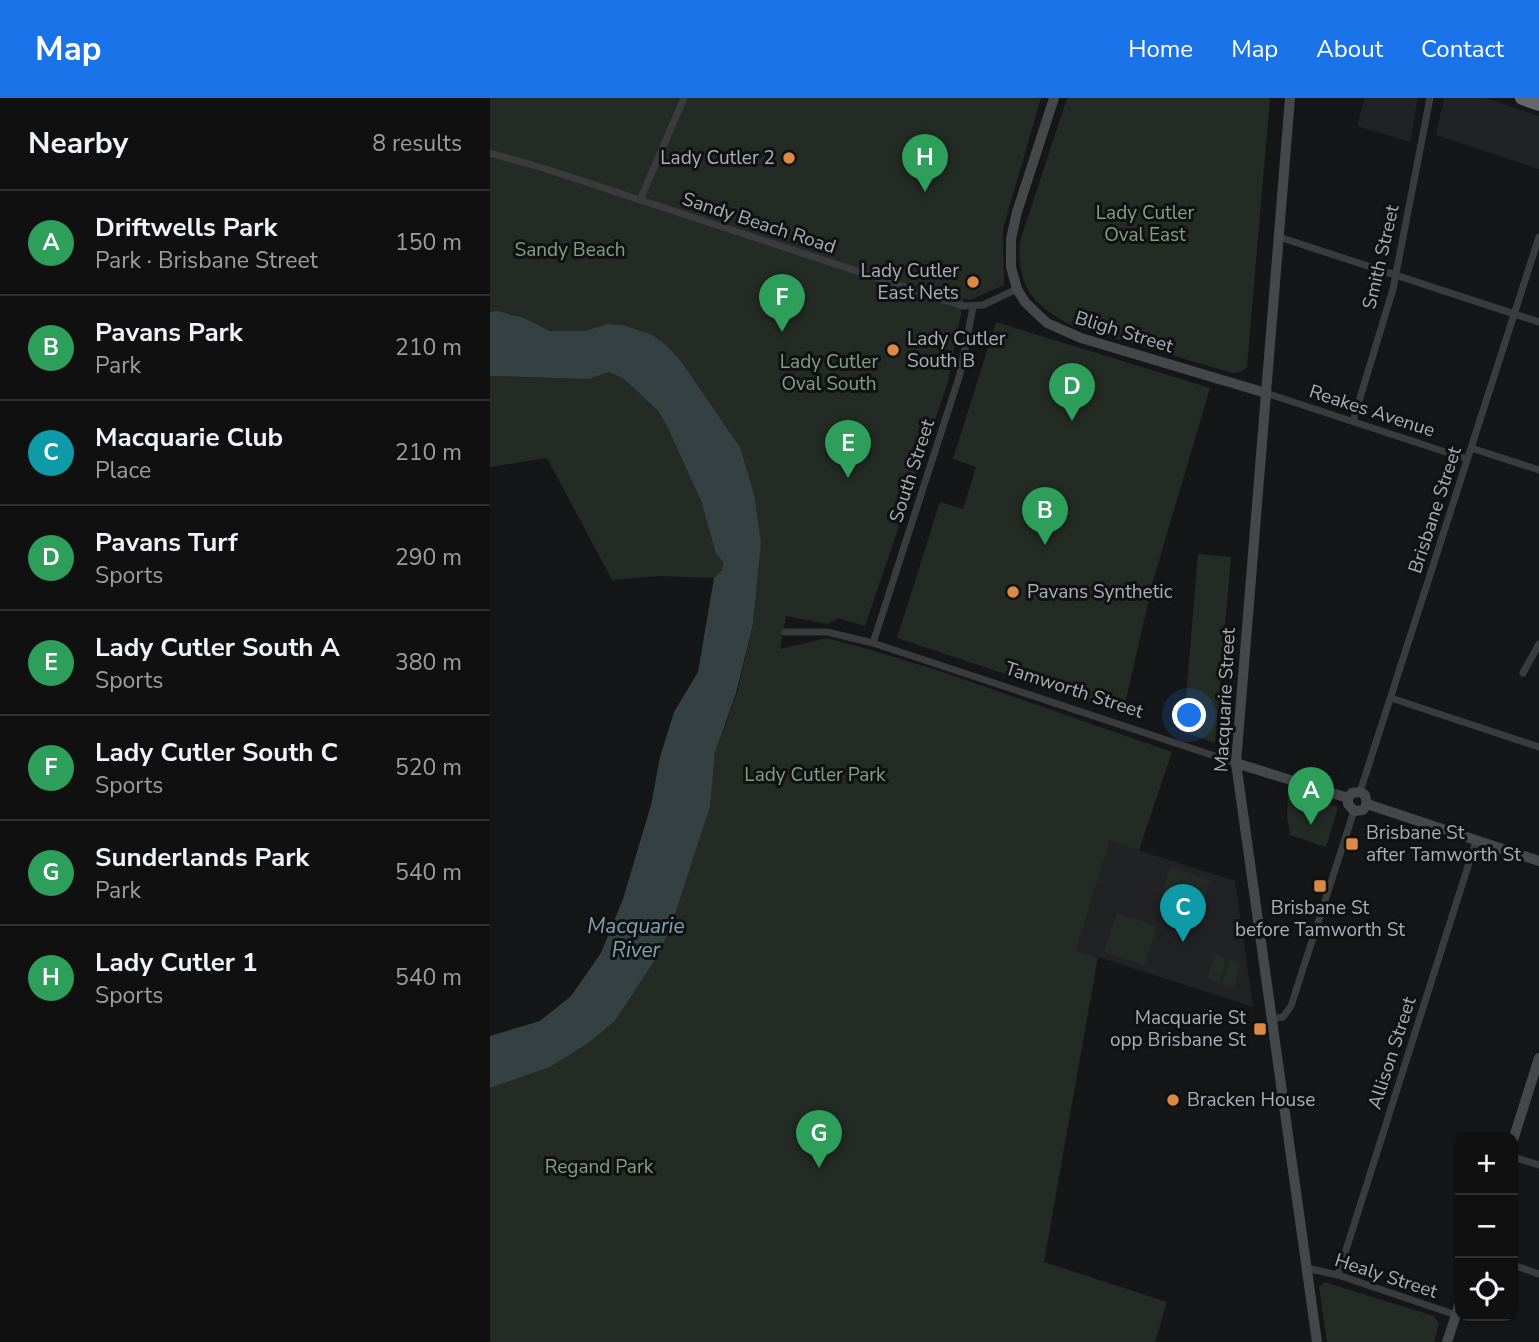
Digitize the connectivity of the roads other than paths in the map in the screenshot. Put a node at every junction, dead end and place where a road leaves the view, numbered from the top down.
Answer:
1 (684, 98) edge
2 (1054, 98) edge
3 (1290, 98) edge
4 (1430, 98) edge
5 (490, 153) edge
6 (640, 200) junction
7 (1279, 237) junction
8 (1539, 237) edge
9 (1396, 273) junction
10 (1017, 289) junction
11 (973, 307) junction
12 (1514, 313) junction
13 (1539, 322) edge
14 (1266, 393) junction
15 (1353, 421) junction
16 (1471, 448) junction
17 (1467, 459) junction
18 (1539, 470) edge
19 (785, 632) dead end
20 (873, 643) junction
21 (1539, 644) edge
22 (1523, 673) dead end
23 (1391, 698) junction
24 (1539, 747) edge
25 (1236, 762) junction
26 (1360, 792) junction
27 (1348, 798) junction
28 (1367, 804) junction
29 (1354, 811) junction
30 (1476, 841) junction
31 (1539, 861) edge
32 (1270, 1019) junction
33 (1539, 1058) edge
34 (1516, 1132) edge
35 (1518, 1159) edge
36 (1539, 1165) edge
37 (1518, 1267) edge
38 (1307, 1268) junction
39 (1539, 1274) edge
40 (1338, 1275) junction
41 (1455, 1315) edge
42 (1455, 1318) edge
43 (1317, 1342) edge
44 (1447, 1342) edge

1 - 6 street
2 - 10 street, Bligh Street
3 - 7 street, Macquarie Street
4 - 9 street, Smith Street
5 - 6 street, Sandy Beach Road
6 - 11 street, Sandy Beach Road
7 - 9 street
7 - 14 street, Macquarie Street
8 - 12 street, Brisbane Street
9 - 12 street
9 - 15 street, Smith Street
10 - 11 street
10 - 14 street, Bligh Street
11 - 20 street, South Street
12 - 13 street
12 - 16 street, Brisbane Street
14 - 15 street, Reakes Avenue
14 - 25 street, Macquarie Street
15 - 17 street, Reakes Avenue
16 - 17 street, Brisbane Street
16 - 18 street
17 - 23 street, Brisbane Street
19 - 20 street, Tamworth Street
20 - 25 street, Tamworth Street
21 - 22 street
23 - 24 street
23 - 26 street, Brisbane Street
25 - 27 street, Tamworth Street
25 - 32 street, Macquarie Street
26 - 27 street
26 - 28 street
27 - 29 street
28 - 29 street
28 - 30 street
29 - 32 street
30 - 31 street
30 - 40 street, Allison Street
32 - 38 street, Macquarie Street
33 - 34 street
35 - 36 street
37 - 39 street
38 - 40 street, Healy Street
38 - 43 street, Macquarie Street
40 - 41 street, Healy Street
42 - 44 street

